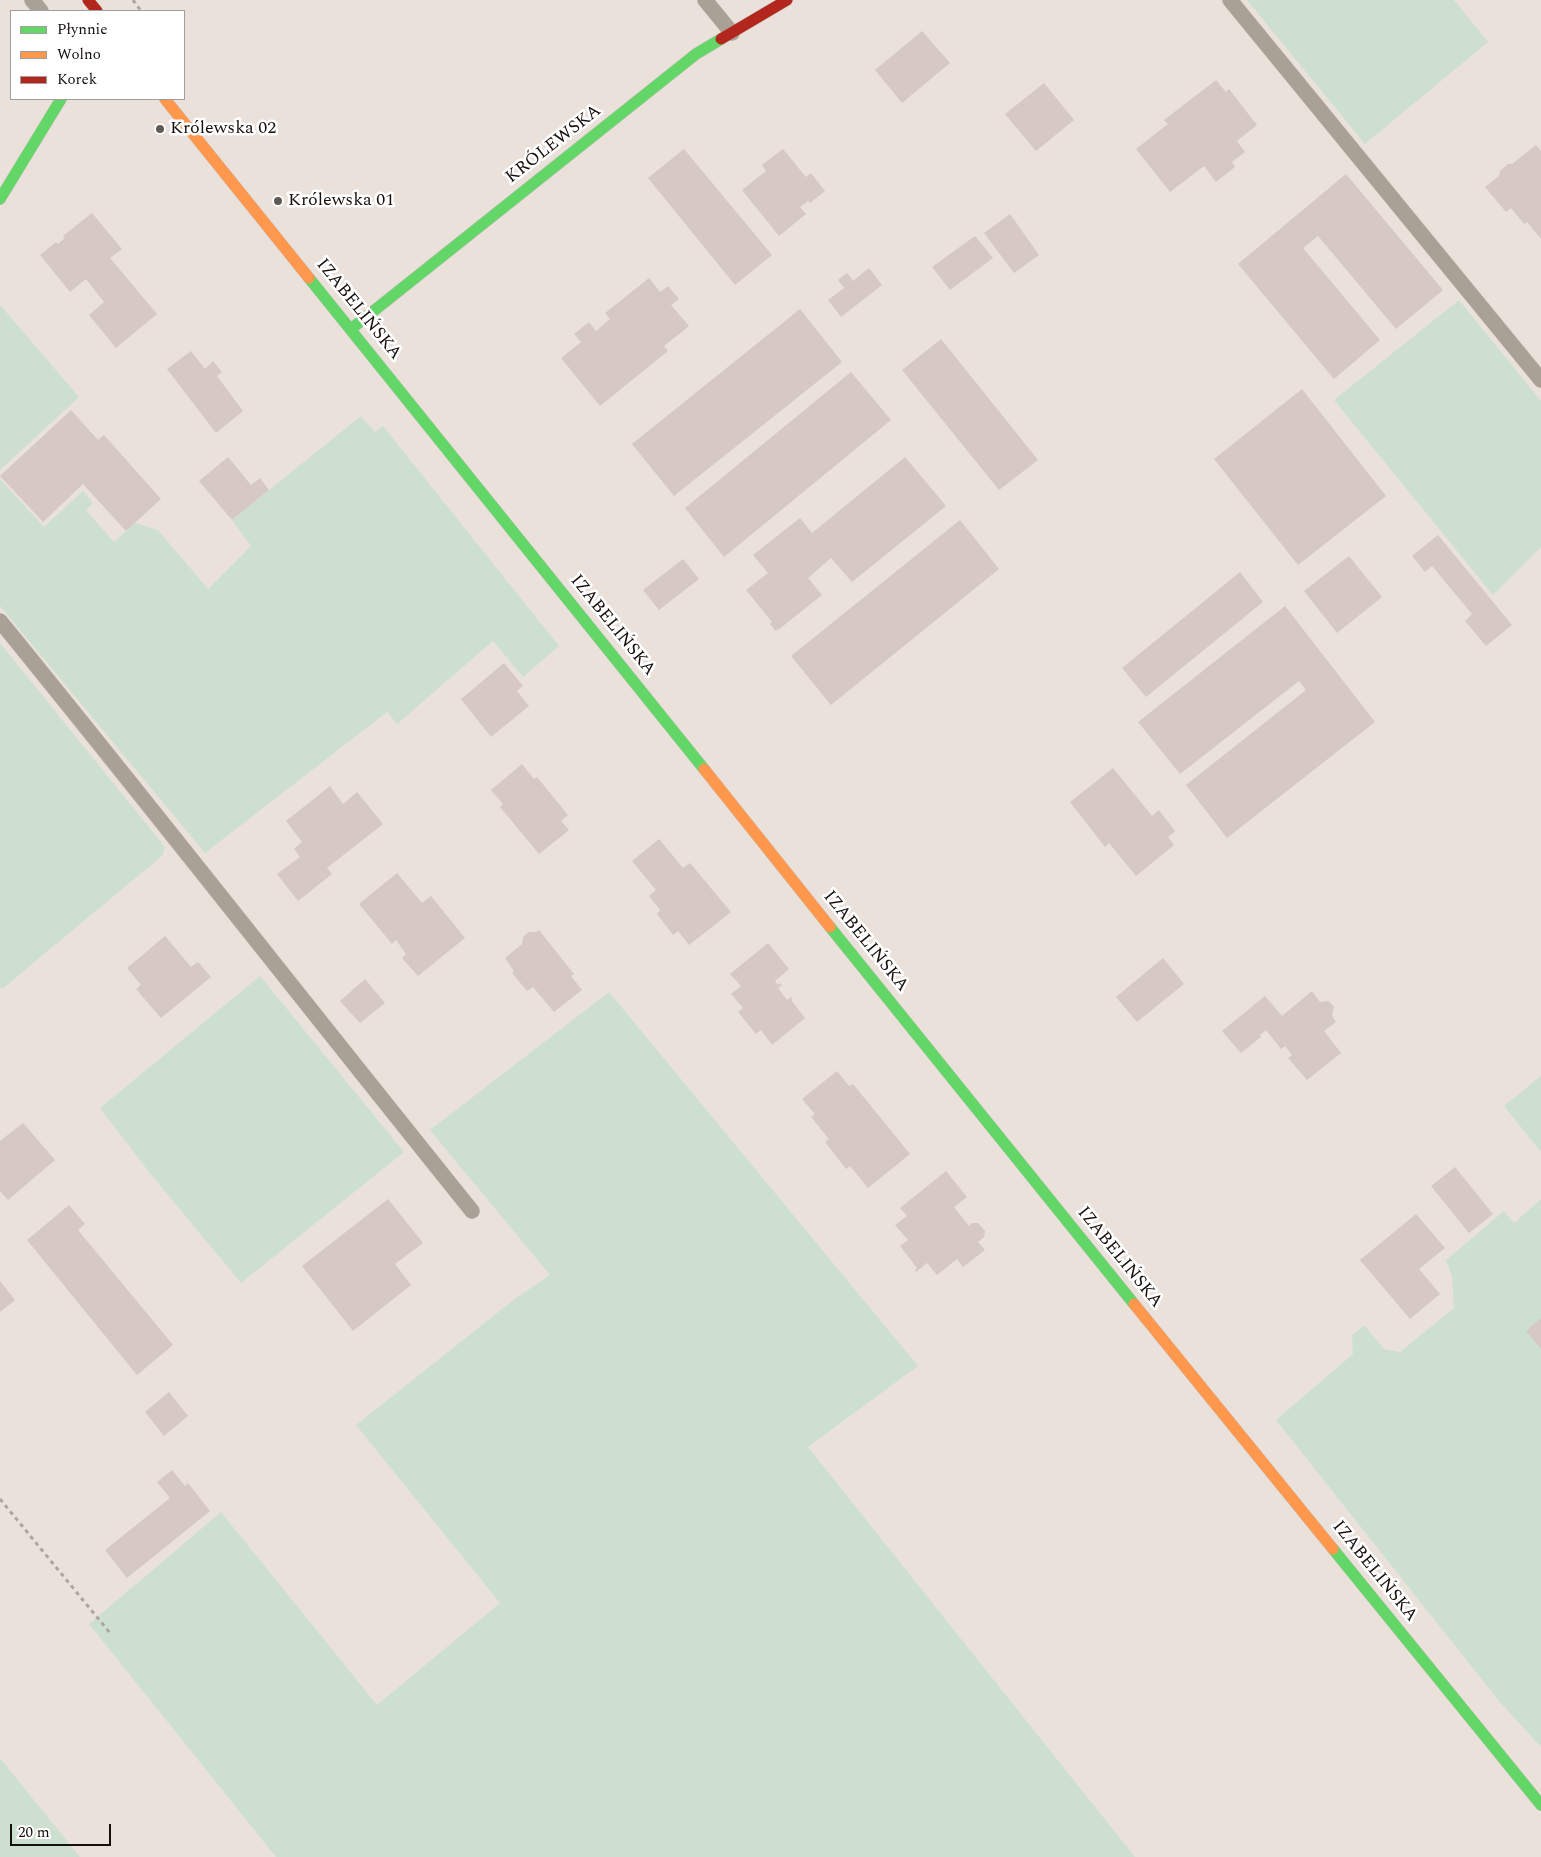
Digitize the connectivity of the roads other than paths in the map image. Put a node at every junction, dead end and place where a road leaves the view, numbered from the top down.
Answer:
1 (32, 0) edge
2 (88, 0) edge
3 (705, 0) edge
4 (787, 0) edge
5 (1230, 0) edge
6 (40, 10) edge
7 (96, 10) edge
8 (732, 33) junction
9 (60, 100) edge
10 (166, 100) edge
11 (0, 199) edge
12 (351, 329) junction
13 (1541, 380) edge
14 (0, 621) edge
15 (472, 1211) dead end
16 (1541, 1804) edge

1 - 6 lane
2 - 7 street
3 - 8 lane
4 - 8 street, KRÓLEWSKA
5 - 13 lane
8 - 12 street, KRÓLEWSKA
9 - 11 street
10 - 12 street, IZABELIŃSKA
12 - 16 street, IZABELIŃSKA
14 - 15 lane

